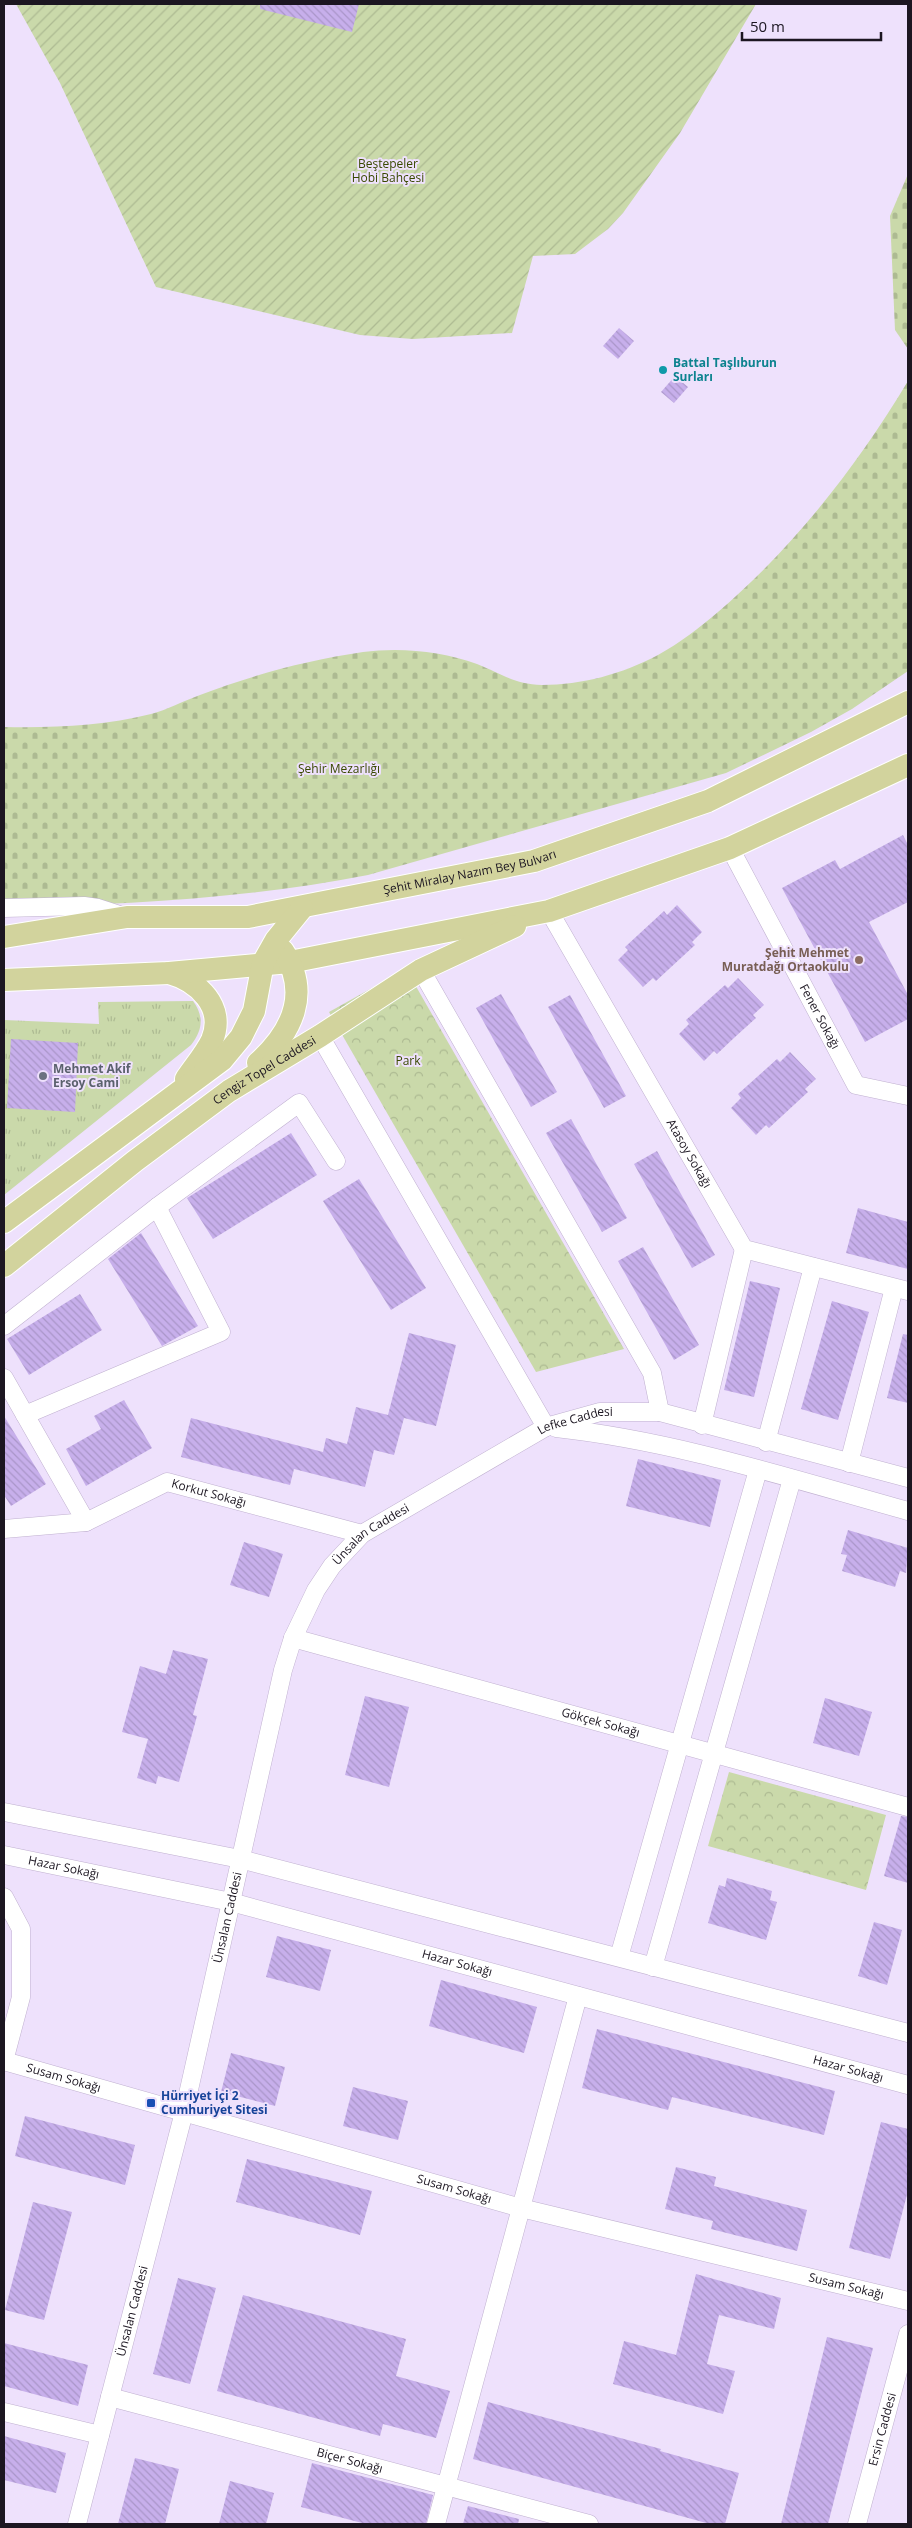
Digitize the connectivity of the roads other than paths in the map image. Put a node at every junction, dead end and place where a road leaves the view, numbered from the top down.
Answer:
1 (908, 702) edge
2 (908, 765) edge
3 (730, 848) junction
4 (4, 908) edge
5 (302, 908) junction
6 (549, 911) junction
7 (127, 917) junction
8 (248, 917) junction
9 (4, 937) edge
10 (276, 940) junction
11 (290, 962) junction
12 (263, 963) junction
13 (421, 970) junction
14 (168, 973) junction
15 (4, 980) edge
16 (320, 1036) junction
17 (229, 1091) junction
18 (177, 1093) junction
19 (908, 1096) edge
20 (336, 1161) dead end
21 (157, 1207) junction
22 (4, 1222) edge
23 (744, 1249) junction
24 (4, 1266) edge
25 (813, 1267) junction
26 (901, 1289) edge
27 (4, 1326) edge
28 (4, 1378) edge
29 (660, 1412) junction
30 (25, 1415) junction
31 (702, 1425) junction
32 (546, 1427) junction
33 (766, 1442) junction
34 (849, 1463) junction
35 (758, 1470) junction
36 (908, 1478) edge
37 (792, 1479) junction
38 (908, 1511) edge
39 (86, 1522) junction
40 (4, 1528) edge
41 (362, 1534) junction
42 (294, 1638) junction
43 (680, 1744) junction
44 (714, 1753) junction
45 (908, 1806) edge
46 (4, 1812) edge
47 (4, 1855) edge
48 (240, 1859) junction
49 (4, 1897) edge
50 (231, 1902) junction
51 (618, 1958) junction
52 (653, 1967) junction
53 (578, 1996) junction
54 (908, 2033) edge
55 (4, 2061) edge
56 (908, 2085) edge
57 (184, 2112) junction
58 (522, 2208) junction
59 (908, 2301) edge
60 (908, 2334) edge
61 (110, 2397) junction
62 (4, 2412) edge
63 (100, 2435) junction
64 (445, 2486) junction
65 (77, 2524) edge
66 (436, 2524) edge
67 (589, 2524) edge
68 (857, 2524) edge

1 - 5 main road, Şehit Miralay Nazım Bey Bulvarı
2 - 3 main road
3 - 6 main road
3 - 19 street, Fener Sokağı
4 - 7 street
5 - 8 main road, Şehit Miralay Nazım Bey Bulvarı
5 - 10 main road
6 - 11 main road
6 - 13 main road, Cengiz Topel Caddesi
6 - 23 street, Atasoy Sokağı
7 - 8 main road, Şehit Miralay Nazım Bey Bulvarı
7 - 9 main road, Şehit Miralay Nazım Bey Bulvarı
8 - 10 main road
10 - 11 main road
10 - 12 main road
11 - 12 main road
11 - 17 main road
12 - 14 main road
12 - 18 main road
13 - 16 main road, Cengiz Topel Caddesi
13 - 29 street
14 - 15 main road
14 - 18 main road
16 - 17 main road, Cengiz Topel Caddesi
16 - 32 street
17 - 24 main road, Cengiz Topel Caddesi
18 - 22 main road
20 - 21 street
21 - 27 street
21 - 30 street
23 - 25 street
23 - 31 street
25 - 26 street
25 - 33 street
26 - 34 street
28 - 30 street
29 - 31 street, Lefke Caddesi
29 - 32 street, Lefke Caddesi
30 - 39 street
31 - 33 street, Lefke Caddesi
32 - 35 street, Lefke Caddesi
32 - 41 street, Ünsalan Caddesi
33 - 34 street, Lefke Caddesi
34 - 36 street, Lefke Caddesi
35 - 37 street, Lefke Caddesi
35 - 43 street
37 - 38 street, Lefke Caddesi
37 - 44 street
39 - 40 street, Korkut Sokağı
39 - 41 street, Korkut Sokağı
41 - 42 street, Ünsalan Caddesi
42 - 43 street, Gökçek Sokağı
42 - 48 street, Ünsalan Caddesi
43 - 44 street, Gökçek Sokağı
43 - 51 street
44 - 45 street, Gökçek Sokağı
44 - 52 street
46 - 48 street
47 - 50 street, Hazar Sokağı
48 - 50 street, Ünsalan Caddesi
48 - 51 street
49 - 55 street
50 - 53 street, Hazar Sokağı
50 - 57 street, Ünsalan Caddesi
51 - 52 street
52 - 54 street
53 - 56 street, Hazar Sokağı
53 - 58 street
55 - 57 street, Susam Sokağı
57 - 58 street, Susam Sokağı
57 - 61 street, Ünsalan Caddesi
58 - 59 street, Susam Sokağı
58 - 64 street
60 - 68 street, Ersin Caddesi
61 - 63 street, Ünsalan Caddesi
61 - 64 street, Biçer Sokağı
62 - 63 street
63 - 65 street, Ünsalan Caddesi
64 - 66 street
64 - 67 street, Biçer Sokağı

